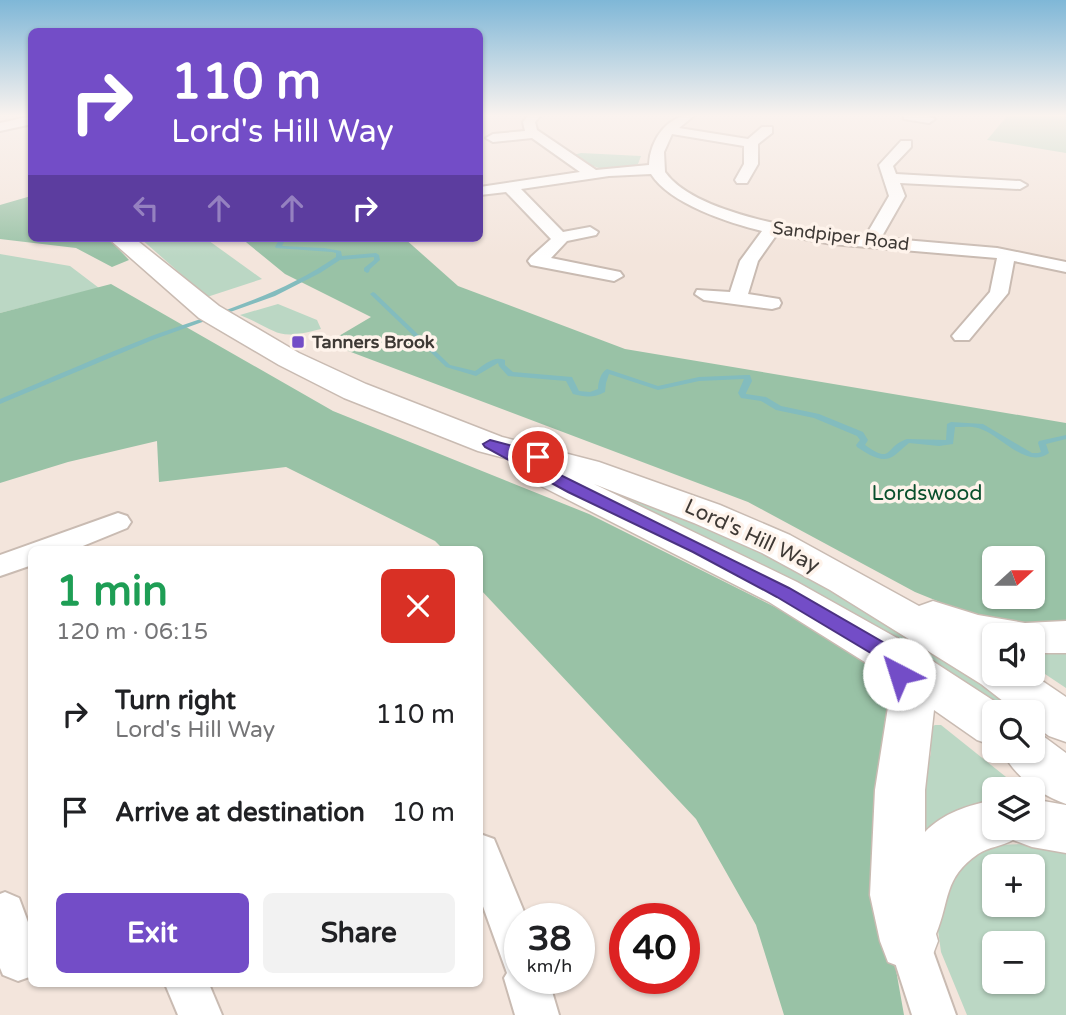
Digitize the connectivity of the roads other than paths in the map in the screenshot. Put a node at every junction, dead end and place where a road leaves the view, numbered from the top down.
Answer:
1 (576, 162) edge
2 (657, 162) edge
3 (745, 162) edge
4 (890, 162) edge
5 (656, 169) junction
6 (743, 171) dead end
7 (593, 174) junction
8 (891, 178) junction
9 (1019, 186) dead end
10 (510, 187) junction
11 (483, 191) edge
12 (772, 229) junction
13 (590, 232) dead end
14 (559, 237) junction
15 (125, 242) edge
16 (871, 242) junction
17 (1006, 254) junction
18 (1066, 267) edge
19 (614, 276) dead end
20 (704, 294) dead end
21 (737, 298) junction
22 (772, 303) dead end
23 (962, 336) dead end
24 (490, 444) junction
25 (118, 522) dead end
26 (64, 546) edge
27 (28, 556) edge
28 (0, 566) edge
29 (844, 580) junction
30 (982, 631) edge
31 (1045, 637) edge
32 (1066, 637) edge
33 (881, 650) junction
34 (982, 664) edge
35 (1015, 686) edge
36 (982, 718) edge
37 (1066, 722) edge
38 (1041, 763) edge
39 (1066, 782) edge
40 (1045, 825) edge
41 (982, 829) edge
42 (1066, 829) edge
43 (483, 859) edge
44 (504, 911) edge
45 (5, 912) dead end
46 (909, 941) junction
47 (16, 962) edge
48 (188, 987) edge
49 (531, 994) edge
50 (200, 1015) edge
51 (537, 1015) edge
52 (934, 1015) edge

1 - 7 street
2 - 5 street
3 - 6 street
4 - 8 street
5 - 7 street
5 - 12 street, Sandpiper Road
7 - 10 street
8 - 9 street
8 - 16 street
10 - 11 street
10 - 14 street
12 - 16 street, Sandpiper Road
12 - 21 street
13 - 14 street
14 - 19 street
15 - 24 street, Lord's Hill Way
16 - 17 street, Sandpiper Road
17 - 18 street, Sandpiper Road
17 - 23 street
20 - 21 street
21 - 22 street
24 - 29 street, Lord's Hill Way
24 - 33 street, Lord's Hill Way
25 - 26 street
27 - 28 street
29 - 30 street
29 - 34 street, Lord's Hill Way
31 - 32 street
33 - 36 street, Lord's Hill Way
33 - 46 street
35 - 37 street, Lord's Hill Way
38 - 39 street
40 - 42 street
41 - 46 street
43 - 44 street
45 - 47 street
46 - 52 street
48 - 50 street
49 - 51 street

